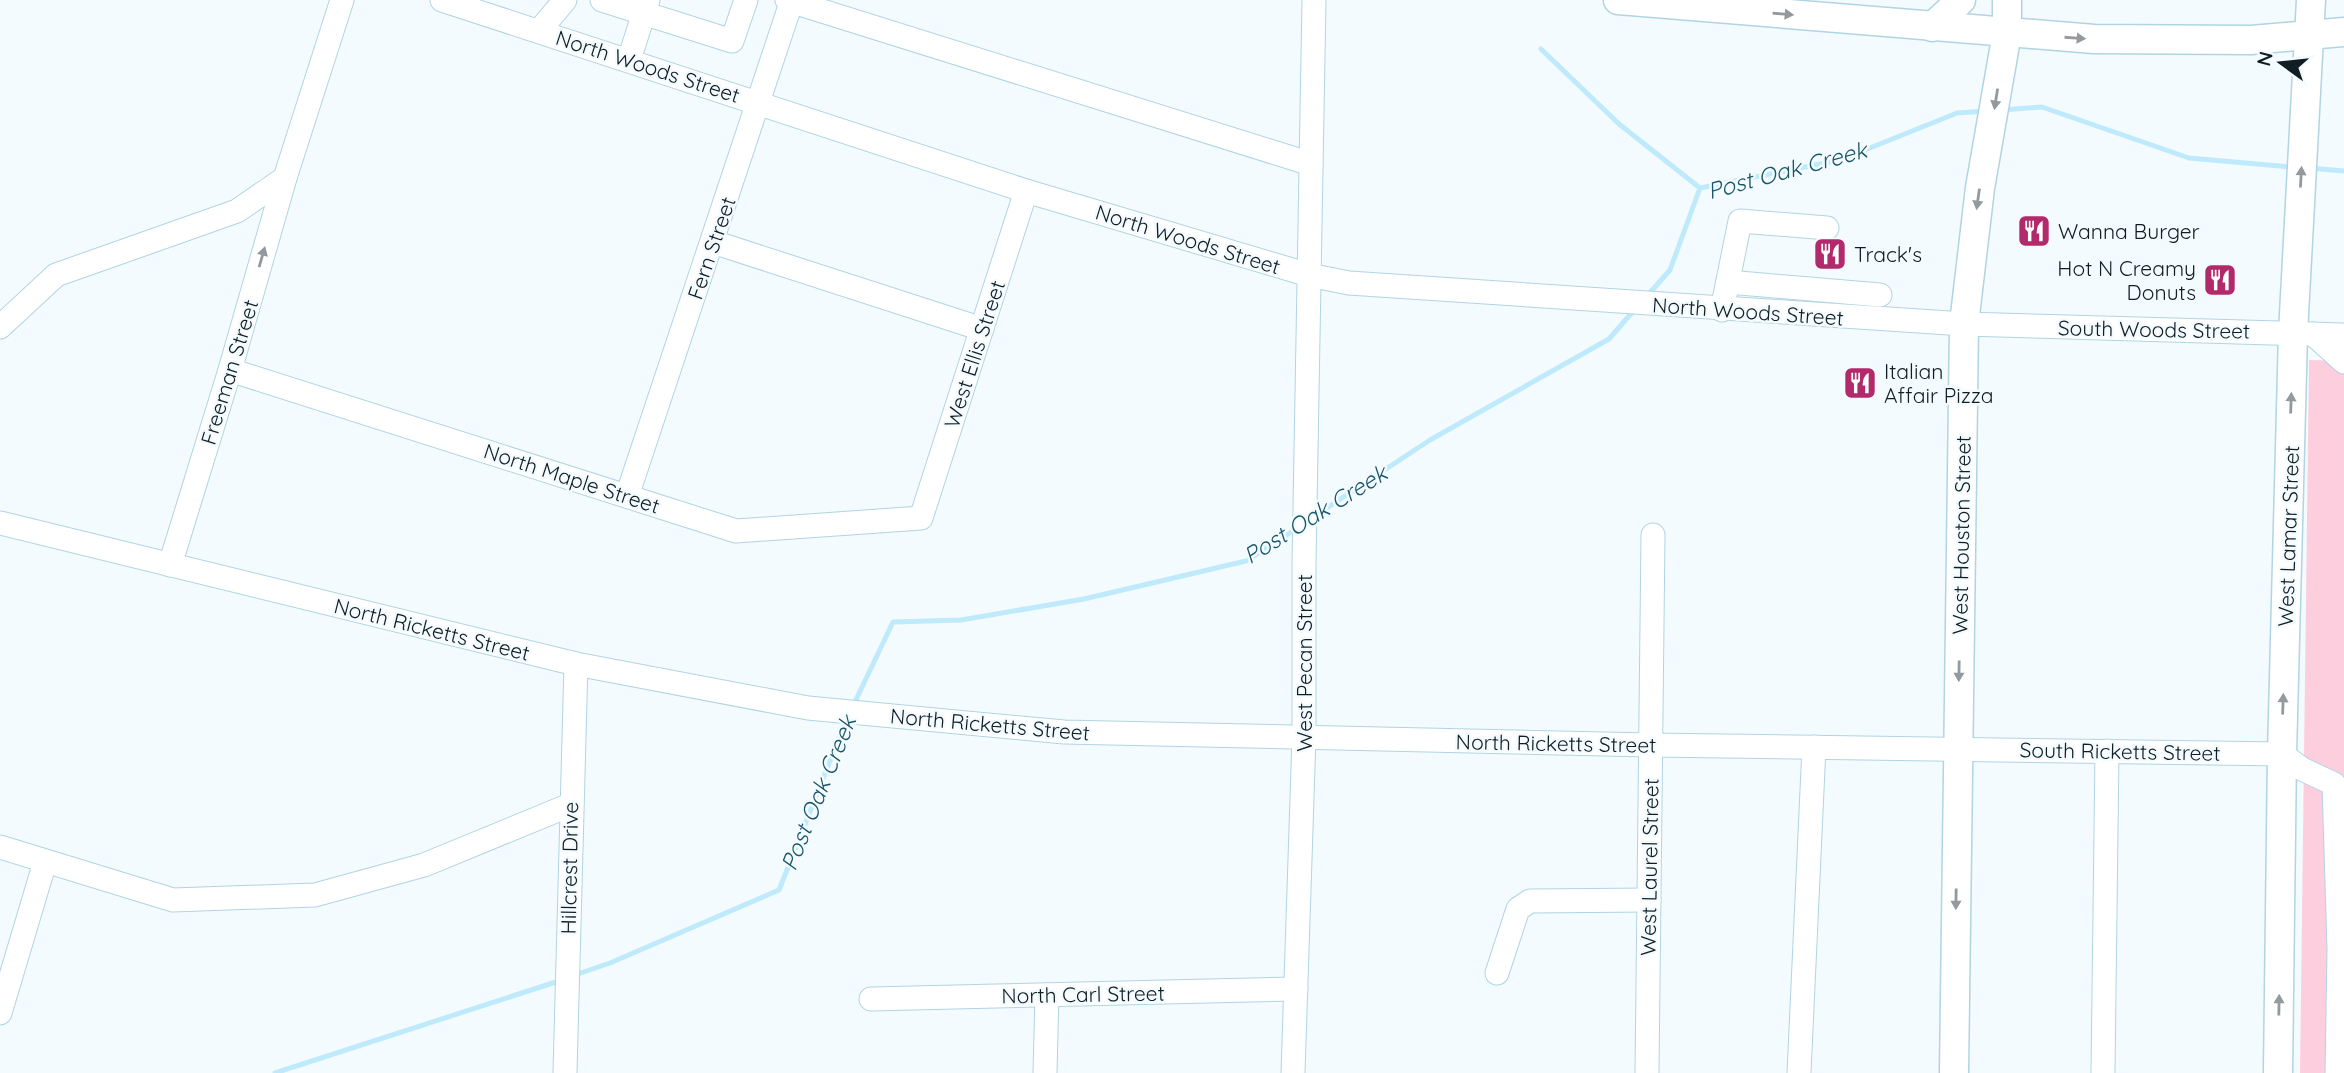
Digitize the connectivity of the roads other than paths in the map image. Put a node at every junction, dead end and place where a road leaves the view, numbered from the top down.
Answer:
1 (342, 0) edge
2 (442, 0) edge
3 (565, 0) edge
4 (602, 0) edge
5 (746, 0) edge
6 (790, 0) edge
7 (1314, 0) edge
8 (1618, 0) edge
9 (1961, 0) edge
10 (2007, 0) edge
11 (2311, 0) edge
12 (646, 7) edge
13 (1932, 27) junction
14 (539, 31) junction
15 (2344, 32) edge
16 (2007, 33) junction
17 (2310, 35) junction
18 (629, 60) junction
19 (760, 103) junction
20 (1311, 163) junction
21 (285, 178) junction
22 (1026, 191) junction
23 (1827, 228) dead end
24 (713, 242) junction
25 (1309, 275) junction
26 (1728, 282) junction
27 (1880, 295) dead end
28 (1722, 310) junction
29 (1964, 324) junction
30 (0, 327) edge
31 (982, 329) junction
32 (2303, 333) junction
33 (2344, 335) edge
34 (2344, 362) edge
35 (230, 370) junction
36 (627, 496) junction
37 (921, 518) joint
38 (0, 523) edge
39 (1653, 535) dead end
40 (170, 565) junction
41 (576, 664) junction
42 (1304, 737) junction
43 (1650, 745) junction
44 (1814, 747) junction
45 (1958, 748) junction
46 (2107, 751) junction
47 (2282, 754) junction
48 (2339, 784) edge
49 (570, 805) junction
50 (2339, 834) edge
51 (0, 847) edge
52 (45, 862) junction
53 (2340, 893) edge
54 (1648, 900) junction
55 (2342, 950) edge
56 (1497, 973) dead end
57 (1296, 989) junction
58 (1047, 995) junction
59 (871, 999) dead end
60 (2341, 1003) edge
61 (0, 1013) edge
62 (2339, 1064) edge
63 (565, 1073) edge
64 (1045, 1073) edge
65 (1293, 1073) edge
66 (1647, 1073) edge
67 (1799, 1073) edge
68 (1954, 1073) edge
69 (2103, 1073) edge
70 (2278, 1073) edge

1 - 21 street, Freeman Street
2 - 14 street, North Woods Street
3 - 14 street
4 - 12 street
5 - 12 street
6 - 19 street, Fern Street
6 - 20 street
7 - 20 street, West Pecan Street
8 -> 13 main road
9 - 13 main road
10 - 16 main road, West Houston Street
11 - 17 main road, West Lamar Street
12 - 18 street
13 - 16 main road
14 - 18 street, North Woods Street
15 - 17 main road
16 -> 17 main road
16 -> 29 main road, West Houston Street
32 -> 17 main road, West Lamar Street
18 - 19 street, North Woods Street
19 - 22 street, North Woods Street
19 - 24 street, Fern Street
20 - 25 street, West Pecan Street
21 - 30 street
35 -> 21 street, Freeman Street
22 - 25 street, North Woods Street
22 - 31 street, West Ellis Street
23 - 26 street
24 - 31 street
24 - 36 street, Fern Street
25 - 28 street, North Woods Street
25 - 42 street, West Pecan Street
26 - 27 street
26 - 28 street
28 - 29 street, North Woods Street
29 - 32 street, South Woods Street
29 -> 45 main road, West Houston Street
31 - 37 street, West Ellis Street
32 - 33 street, South Woods Street
32 - 34 street
47 -> 32 main road, West Lamar Street
35 - 36 street, North Maple Street
35 - 40 street, Freeman Street
36 - 37 street, North Maple Street
38 - 40 street, North Ricketts Street
39 - 43 street, West Laurel Street
40 - 41 street, North Ricketts Street
41 - 42 street, North Ricketts Street
41 - 49 street, Hillcrest Drive
42 - 43 street, North Ricketts Street
42 - 57 street, West Pecan Street
43 - 44 street, North Ricketts Street
43 - 54 street, West Laurel Street
44 - 45 street, North Ricketts Street
44 - 67 street
45 - 46 street, South Ricketts Street
45 -> 68 main road, West Houston Street
46 - 47 street, South Ricketts Street
46 - 69 street
47 - 48 street
70 -> 47 main road, West Lamar Street
48 - 50 street
49 - 52 street
49 - 63 street, Hillcrest Drive
50 - 53 street
51 - 52 street
52 - 61 street
53 - 55 street
54 - 56 street
54 - 66 street, West Laurel Street
55 - 60 street
57 - 58 street, North Carl Street
57 - 65 street, West Pecan Street
58 - 59 street, North Carl Street
58 - 64 street
60 - 62 street

